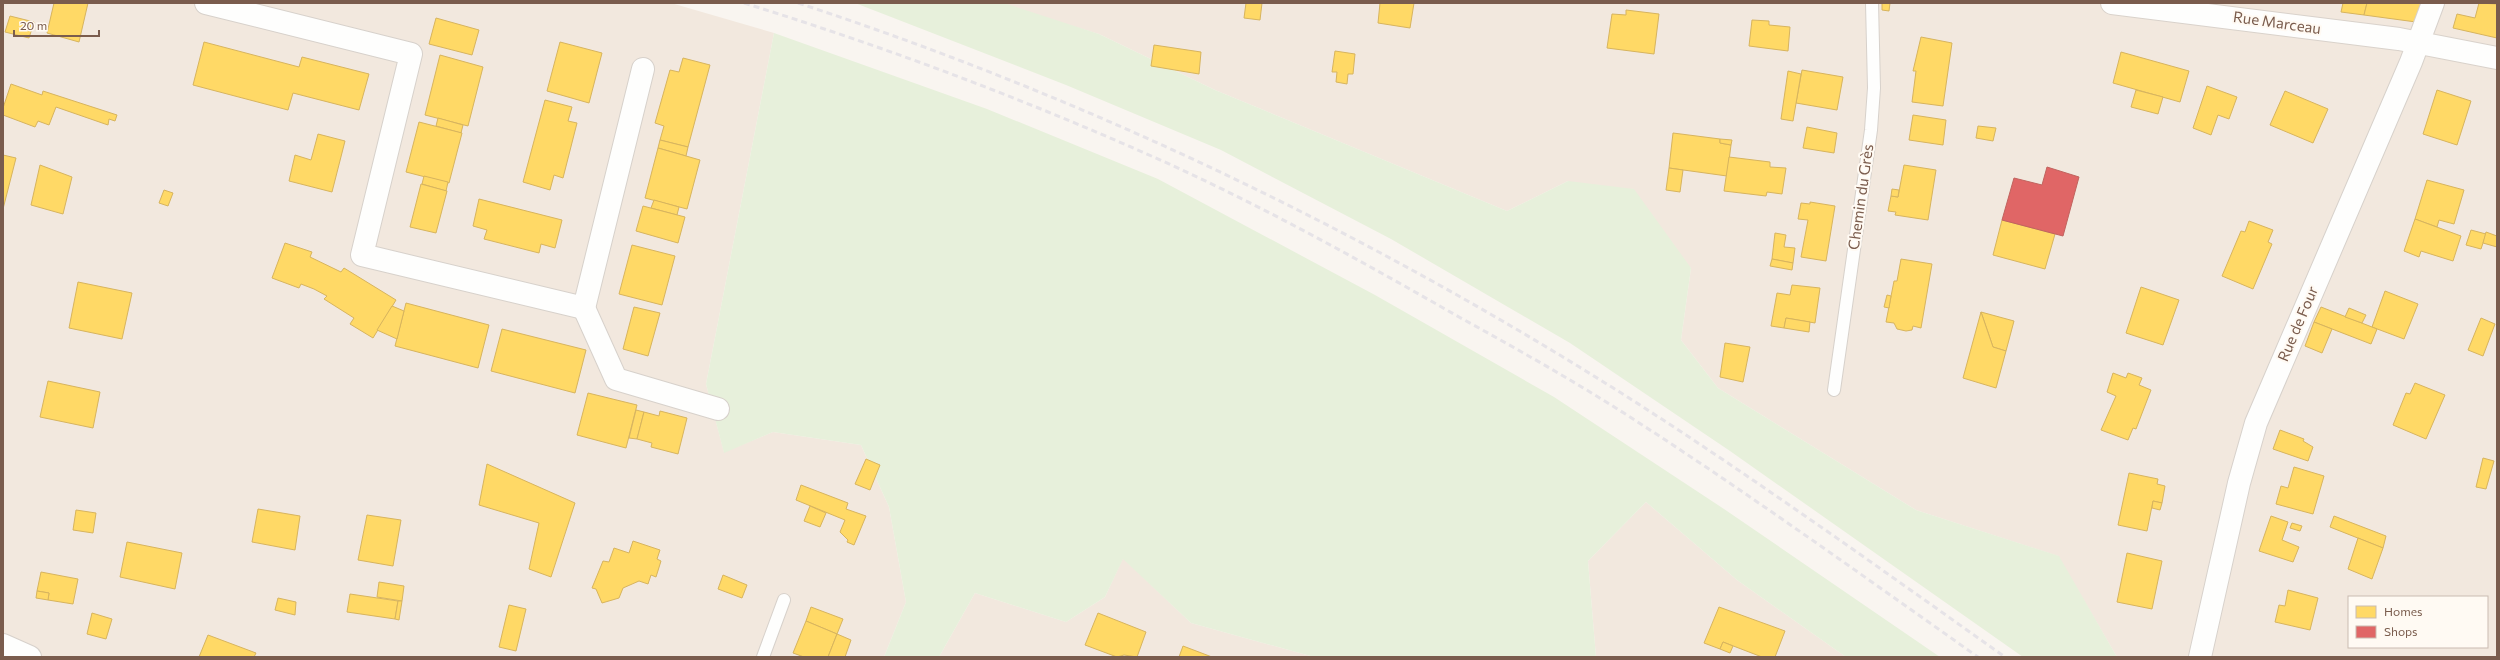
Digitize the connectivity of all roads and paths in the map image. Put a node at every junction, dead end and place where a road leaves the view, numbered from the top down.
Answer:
1 (206, 3) edge
2 (1872, 3) edge
3 (2112, 3) edge
4 (2433, 3) edge
5 (2418, 43) junction
6 (2497, 58) edge
7 (643, 69) dead end
8 (584, 308) junction
9 (1834, 390) dead end
10 (718, 408) dead end
11 (784, 600) dead end
12 (3, 645) edge
13 (30, 657) edge
14 (763, 657) edge
15 (2200, 657) edge

1 - 8 street
2 - 9 lane, Chemin du Grès
3 - 5 street, Rue Marceau
4 - 5 street, Rue de Four
5 - 6 street, Rue Marceau
5 - 15 street, Rue de Four
7 - 8 street
8 - 10 street
11 - 14 lane
12 - 13 street

